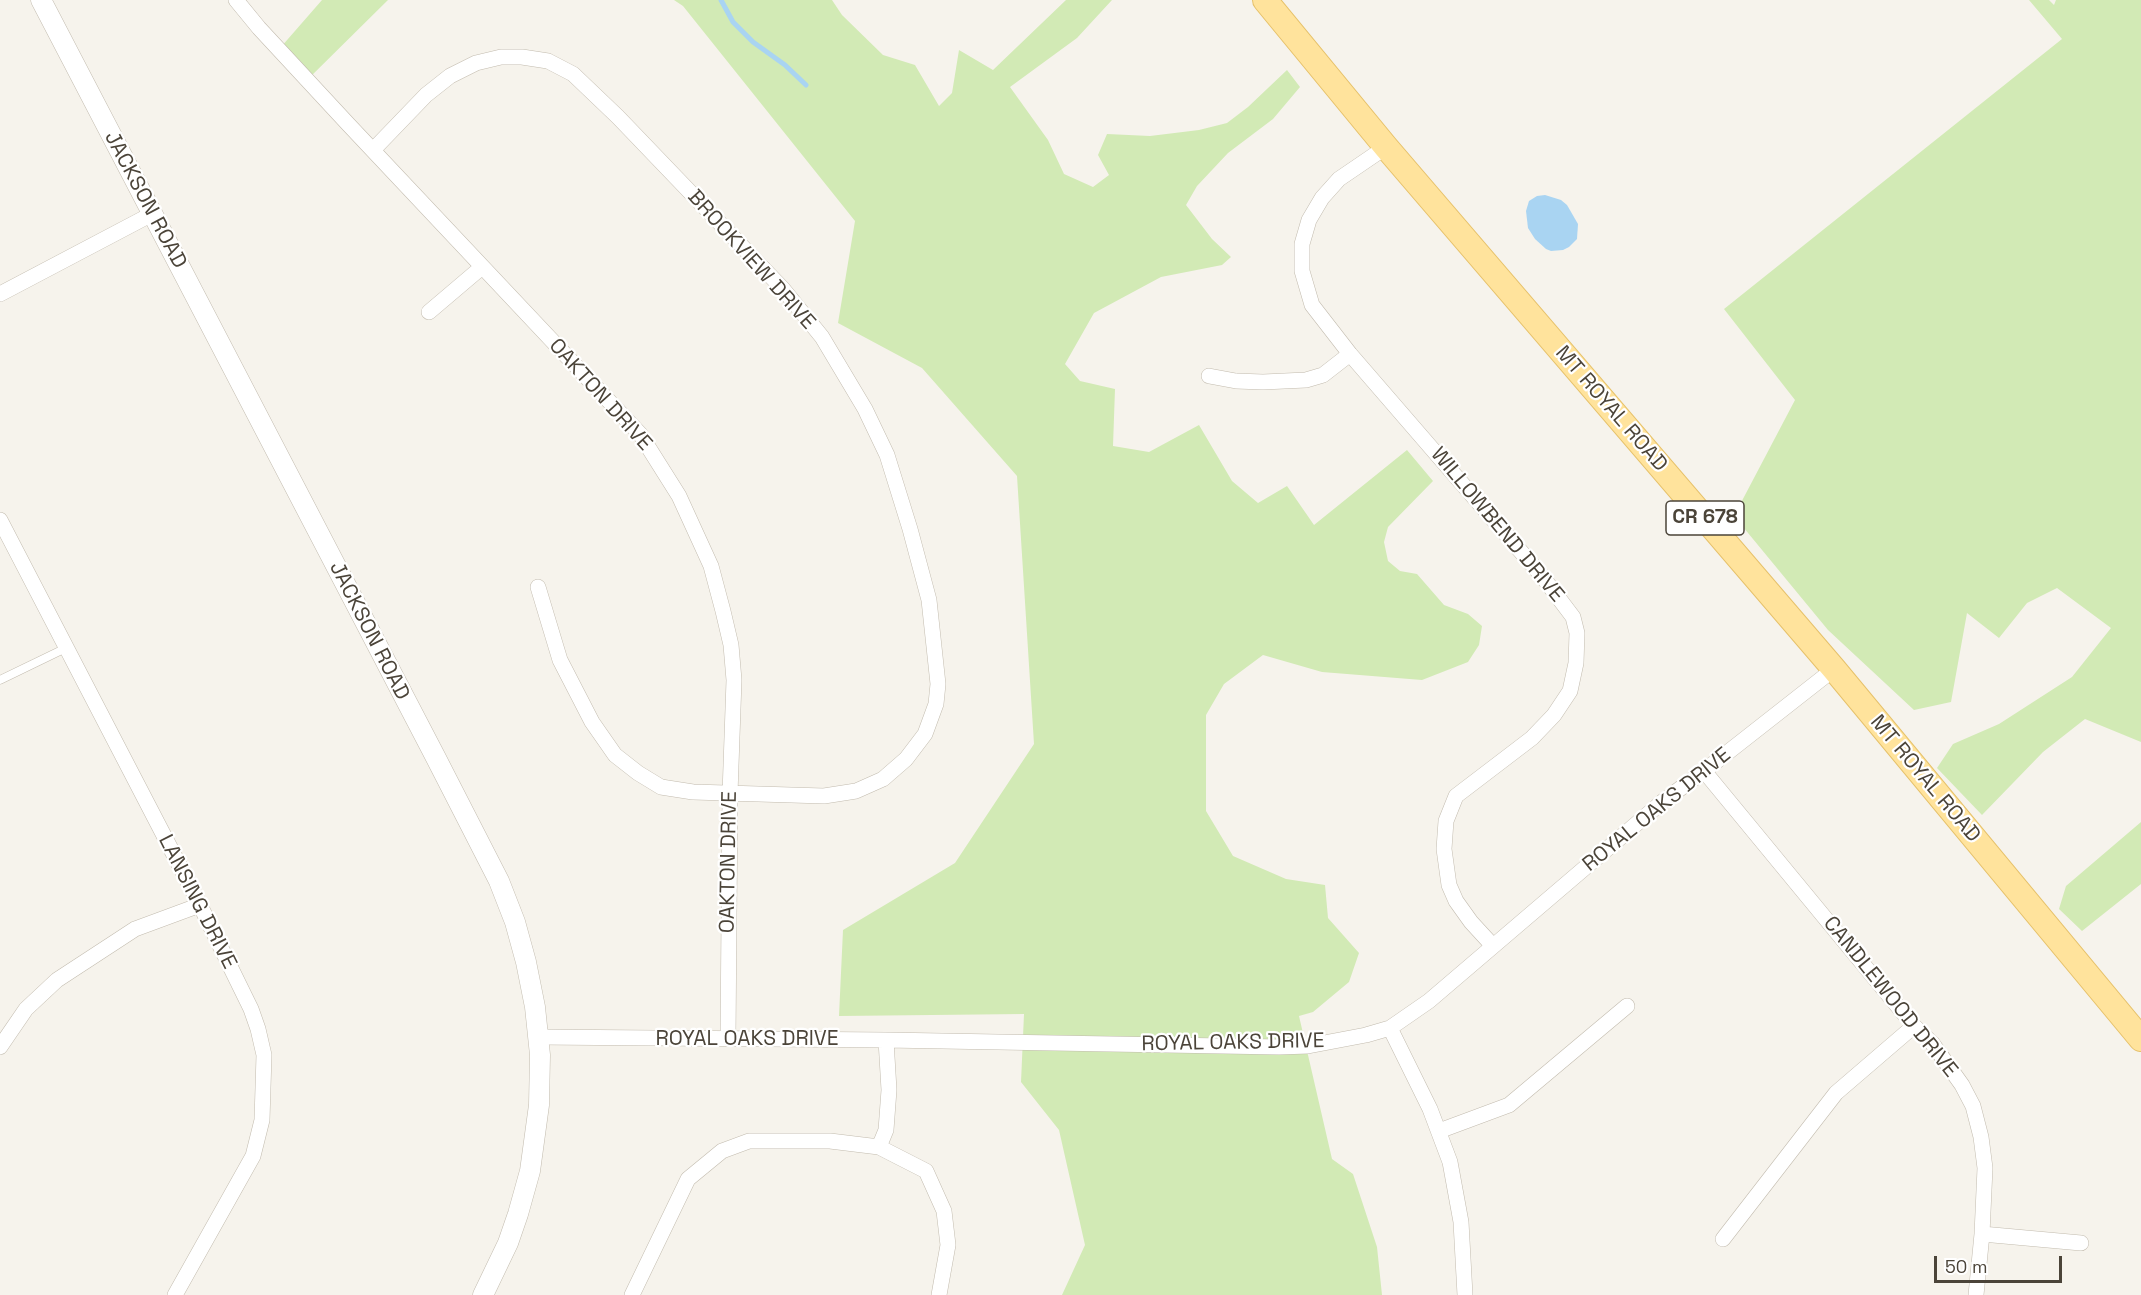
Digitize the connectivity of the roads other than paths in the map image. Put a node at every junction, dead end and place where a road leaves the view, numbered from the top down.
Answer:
1 (41, 0) edge
2 (236, 0) edge
3 (1265, 0) edge
4 (1386, 147) junction
5 (374, 149) junction
6 (152, 214) junction
7 (482, 267) junction
8 (0, 294) edge
9 (429, 312) dead end
10 (1350, 354) junction
11 (1209, 376) dead end
12 (0, 520) edge
13 (538, 587) dead end
14 (66, 648) junction
15 (1834, 669) junction
16 (0, 680) edge
17 (1704, 771) junction
18 (730, 794) junction
19 (200, 905) junction
20 (1493, 945) junction
21 (1627, 1006) dead end
22 (1914, 1026) junction
23 (1390, 1028) junction
24 (539, 1037) junction
25 (728, 1039) junction
26 (2141, 1039) edge
27 (886, 1040) junction
28 (0, 1047) edge
29 (1439, 1131) junction
30 (879, 1147) junction
31 (1982, 1234) junction
32 (1723, 1239) dead end
33 (2080, 1244) dead end
34 (175, 1295) edge
35 (483, 1295) edge
36 (632, 1295) edge
37 (939, 1295) edge
38 (1465, 1295) edge
39 (1976, 1295) edge

1 - 6 street, JACKSON ROAD
2 - 5 street, OAKTON DRIVE
3 - 4 main road, MT ROYAL ROAD / CR 678
4 - 10 street, WILLOWBEND DRIVE
4 - 15 main road, MT ROYAL ROAD / CR 678
5 - 7 street, OAKTON DRIVE
5 - 18 street, BROOKVIEW DRIVE
6 - 8 street
6 - 24 street, JACKSON ROAD
7 - 9 street
7 - 18 street, OAKTON DRIVE
10 - 11 street
10 - 20 street, WILLOWBEND DRIVE
12 - 14 street, LANSING DRIVE
13 - 18 street, BROOKVIEW DRIVE
14 - 16 lane
14 - 19 street, LANSING DRIVE
15 - 17 street, ROYAL OAKS DRIVE
15 - 26 main road, MT ROYAL ROAD / CR 678
17 - 20 street, ROYAL OAKS DRIVE
17 - 22 street, CANDLEWOOD DRIVE
18 - 25 street, OAKTON DRIVE
19 - 28 street
19 - 34 street, LANSING DRIVE
20 - 23 street, ROYAL OAKS DRIVE
21 - 29 street
22 - 31 street, CANDLEWOOD DRIVE
22 - 32 street
23 - 27 street, ROYAL OAKS DRIVE
23 - 29 street
24 - 25 street, ROYAL OAKS DRIVE
24 - 35 street, JACKSON ROAD
25 - 27 street, ROYAL OAKS DRIVE
27 - 30 street
29 - 38 street
30 - 36 street
30 - 37 street
31 - 33 street
31 - 39 street, CANDLEWOOD DRIVE

